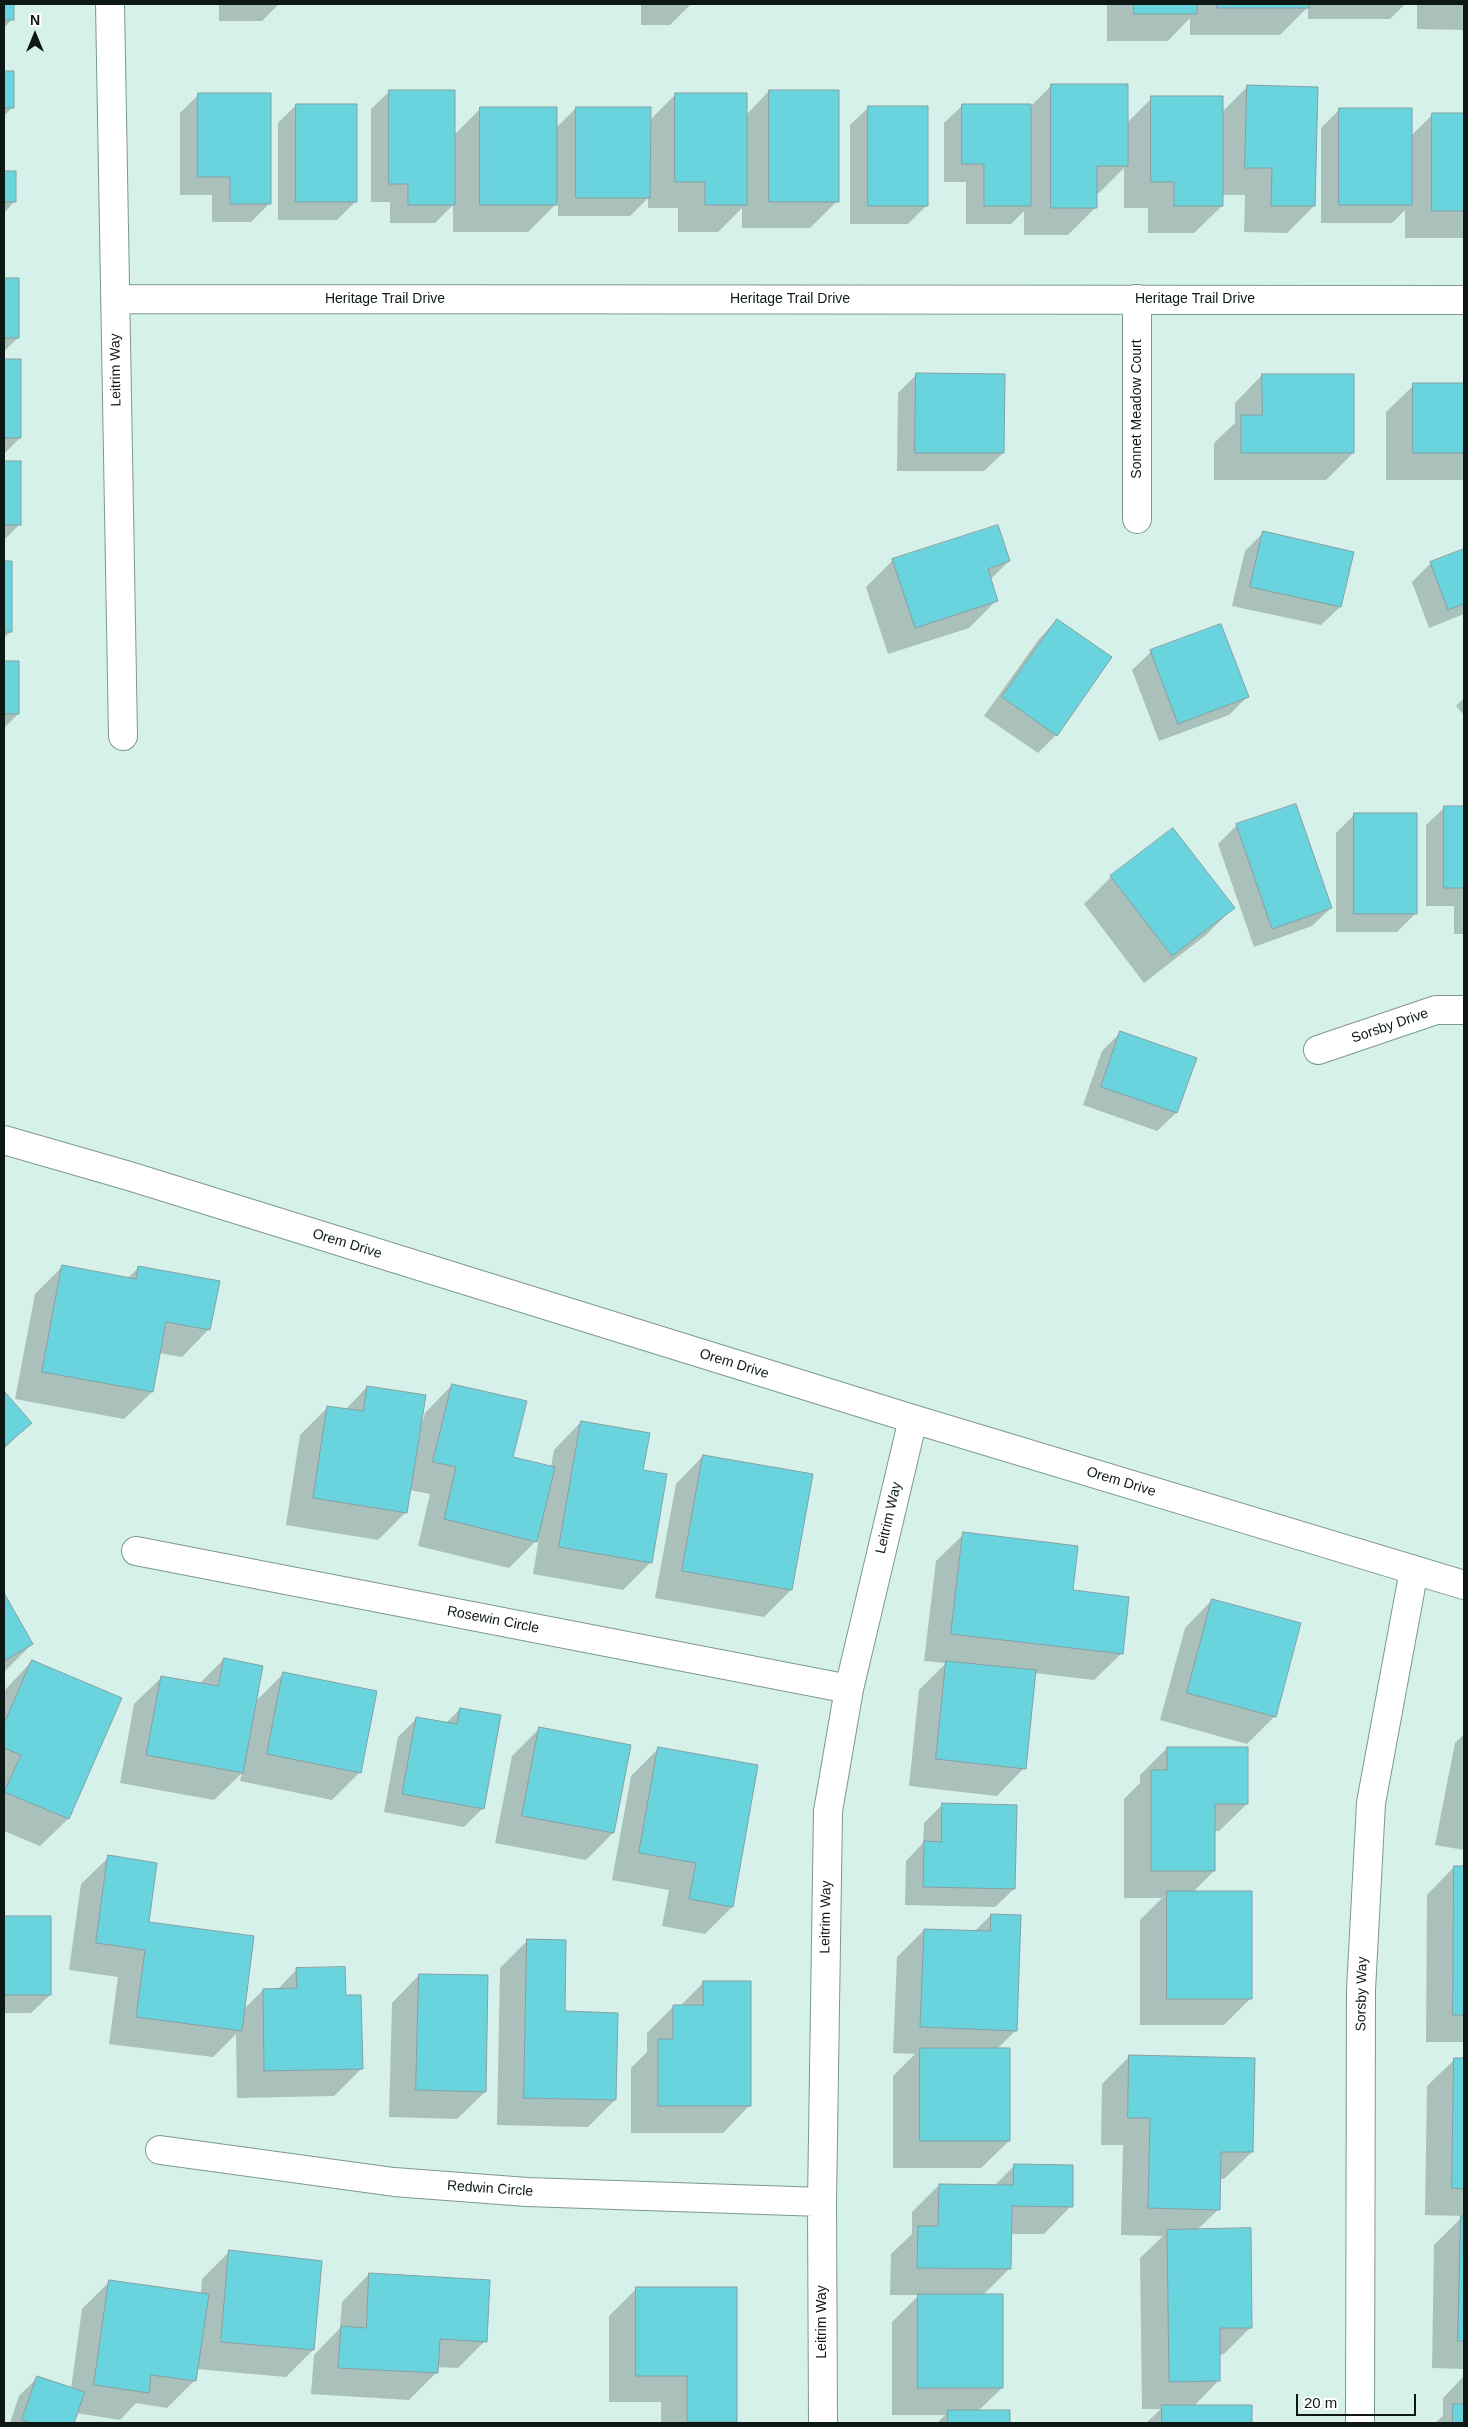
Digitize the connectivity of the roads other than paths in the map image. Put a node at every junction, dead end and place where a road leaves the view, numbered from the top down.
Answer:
1 (110, 4) edge
2 (115, 299) junction
3 (1137, 299) junction
4 (1464, 300) edge
5 (1137, 519) dead end
6 (123, 736) dead end
7 (1464, 1010) edge
8 (1318, 1050) dead end
9 (4, 1140) edge
10 (913, 1419) junction
11 (136, 1551) dead end
12 (1414, 1570) junction
13 (1464, 1585) edge
14 (849, 1690) junction
15 (160, 2150) dead end
16 (822, 2202) junction
17 (823, 2423) edge
18 (1360, 2423) edge

1 - 2 street, Leitrim Way
2 - 3 street, Heritage Trail Drive
2 - 6 street, Leitrim Way
3 - 4 street, Heritage Trail Drive
3 - 5 street, Sonnet Meadow Court
7 - 8 street, Sorsby Drive
9 - 10 street, Orem Drive
10 - 12 street, Orem Drive
10 - 14 street, Leitrim Way
11 - 14 street, Rosewin Circle
12 - 13 street, Orem Drive
12 - 18 street, Sorsby Way
14 - 16 street, Leitrim Way
15 - 16 street, Redwin Circle
16 - 17 street, Leitrim Way

